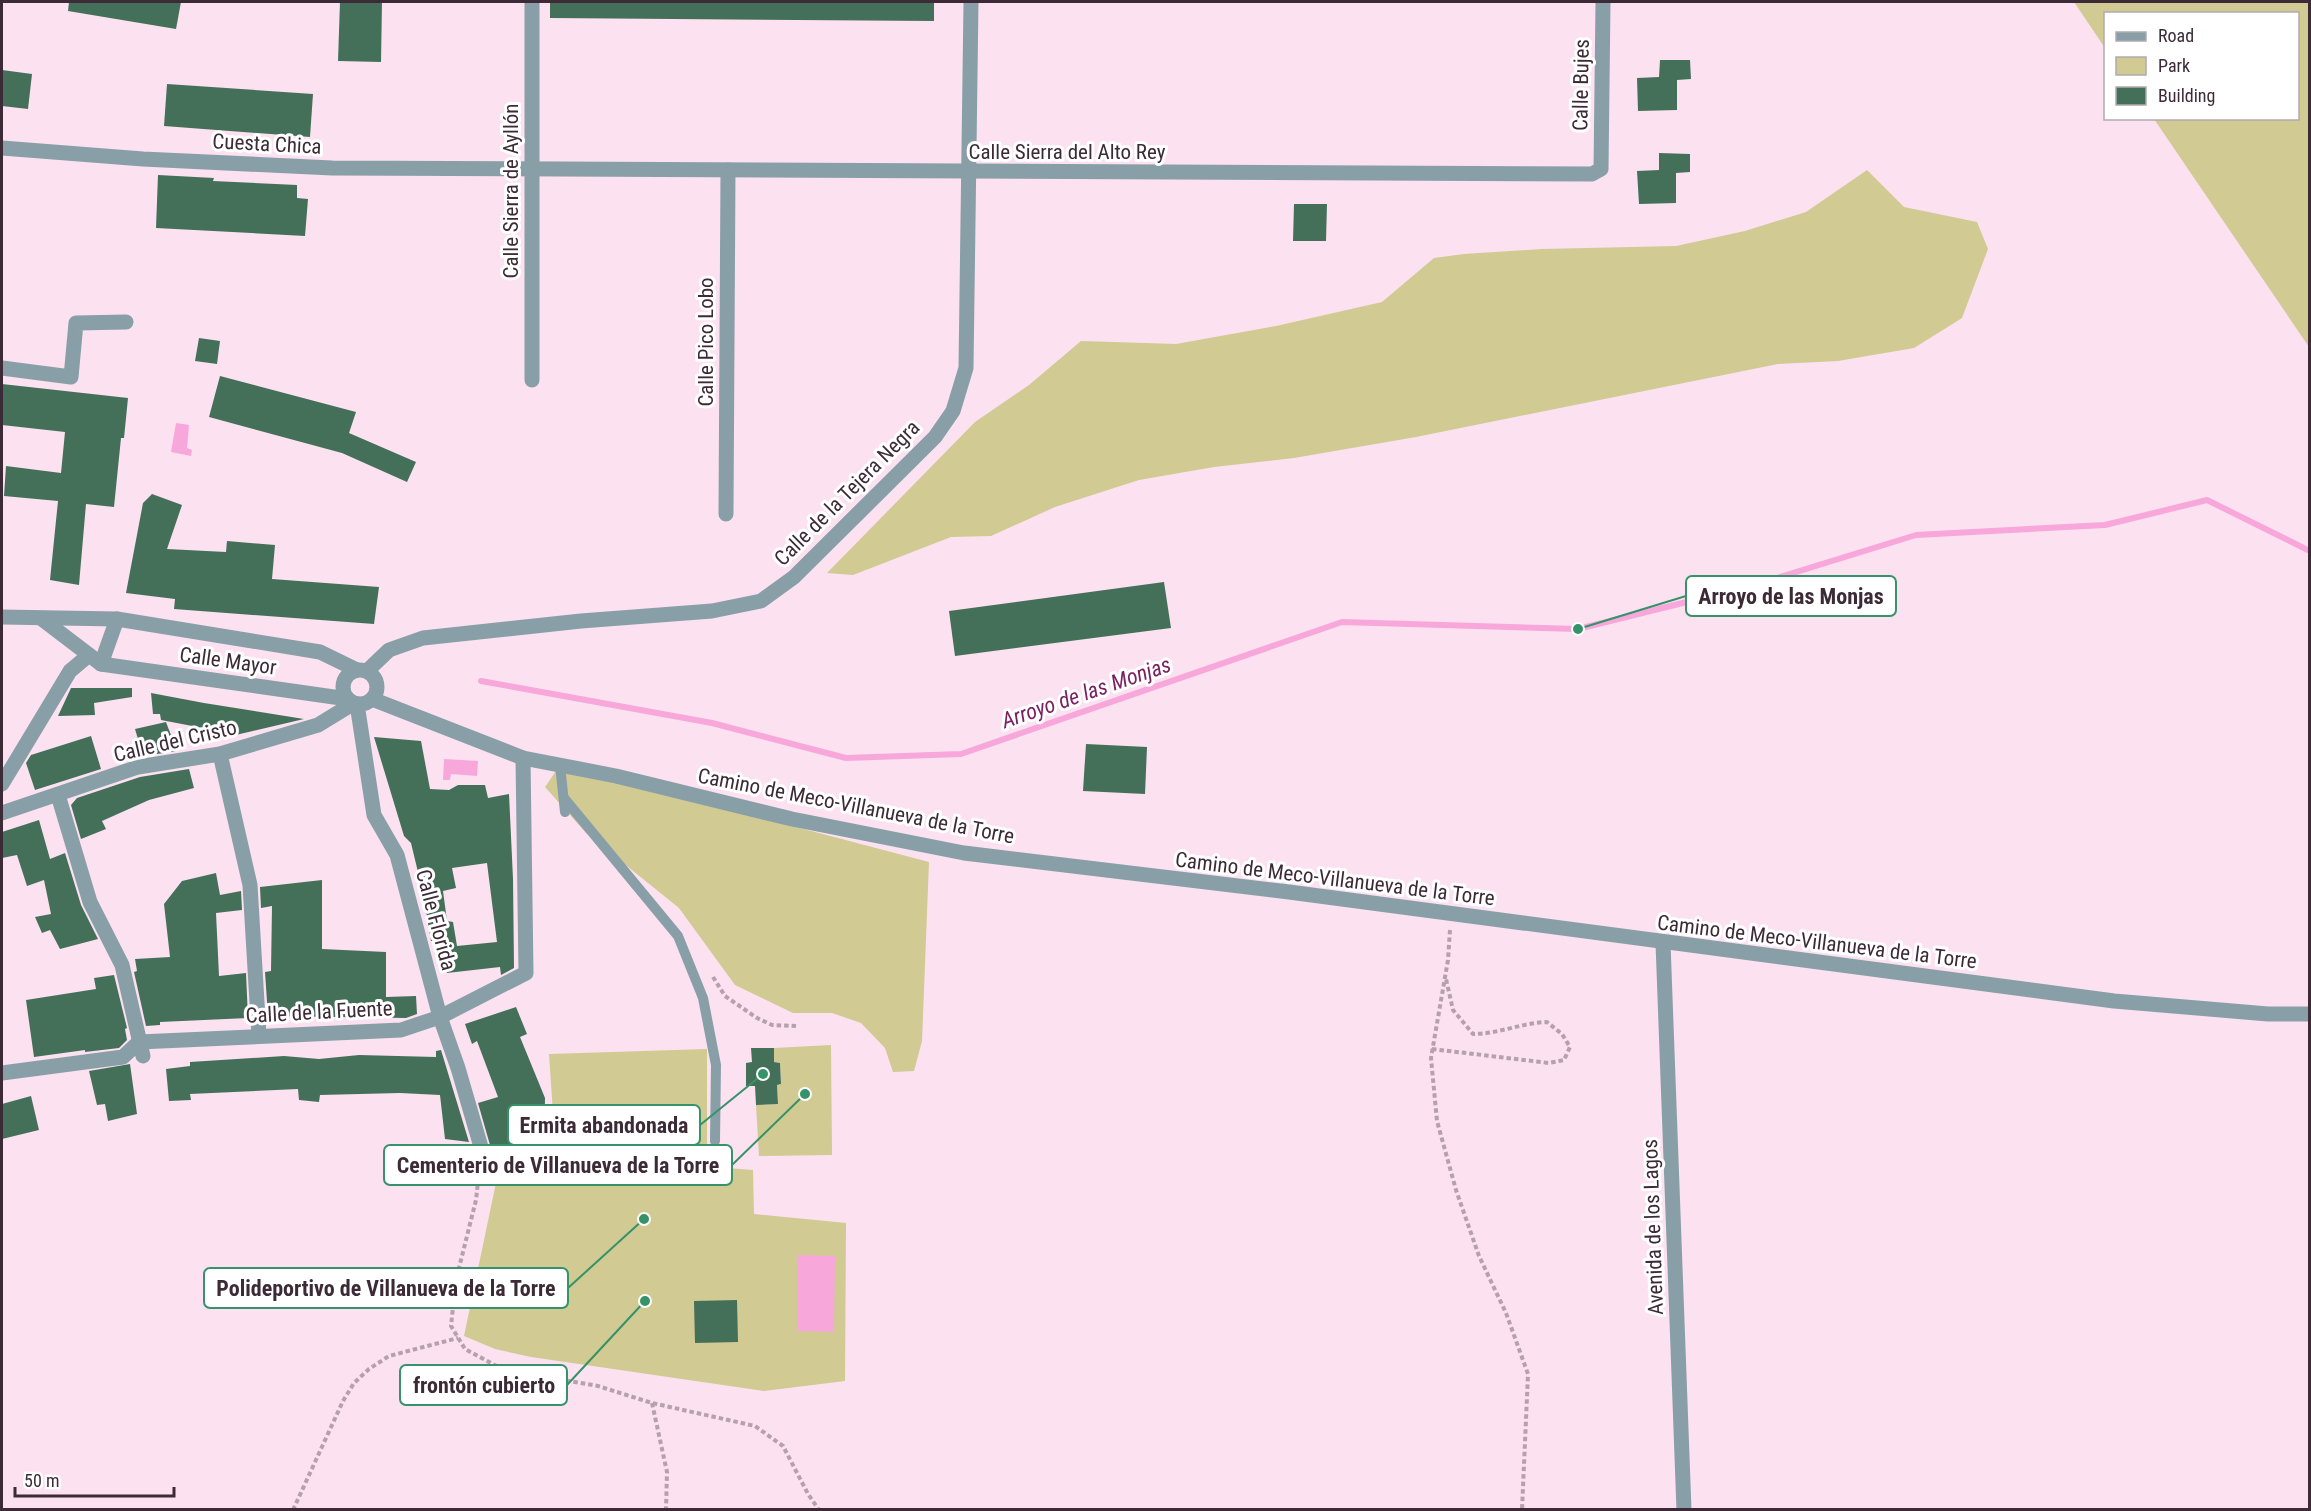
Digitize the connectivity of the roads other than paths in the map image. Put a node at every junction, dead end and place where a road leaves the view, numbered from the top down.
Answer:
1 (532, 2) edge
2 (971, 2) edge
3 (1603, 2) edge
4 (2, 148) edge
5 (532, 169) junction
6 (1601, 169) joint
7 (728, 170) junction
8 (969, 172) junction
9 (126, 322) dead end
10 (2, 368) edge
11 (532, 380) dead end
12 (726, 514) dead end
13 (2, 617) edge
14 (42, 619) junction
15 (117, 619) junction
16 (95, 659) junction
17 (362, 671) junction
18 (372, 699) junction
19 (353, 702) junction
20 (220, 754) junction
21 (523, 758) junction
22 (560, 765) junction
23 (2, 784) edge
24 (58, 795) junction
25 (564, 798) junction
26 (566, 812) dead end
27 (2, 813) edge
28 (1663, 943) junction
29 (2310, 1014) edge
30 (440, 1017) junction
31 (259, 1036) junction
32 (141, 1049) junction
33 (2, 1074) edge
34 (715, 1141) dead end
35 (481, 1147) road end
36 (1684, 1509) edge

1 - 5 street, Calle Sierra de Ayllón
2 - 8 street, Calle de la Tejera Negra
3 - 6 street, Calle Bujes
4 - 5 street, Cuesta Chica
5 - 7 street, Calle Sierra del Alto Rey
5 - 11 street, Calle Sierra de Ayllón
6 - 8 street, Calle Sierra del Alto Rey
7 - 8 street, Calle Sierra del Alto Rey
7 - 12 street, Calle Pico Lobo
8 - 17 street, Calle de la Tejera Negra
9 - 10 street
13 - 14 street, Calle Mayor
14 - 15 street, Calle Mayor
14 - 16 street, Calle Mayor
15 - 16 street
15 - 17 street, Calle Mayor
16 - 19 street, Calle Mayor
16 - 23 street
17 - 18 street
17 - 19 street
18 - 19 street
18 - 21 street, Camino de Meco-Villanueva de la Torre
19 - 20 street, Calle del Cristo
19 - 30 street, Calle Florida
20 - 24 street, Calle del Cristo
20 - 31 street
21 - 22 street, Camino de Meco-Villanueva de la Torre
21 - 30 street, Calle de la Fuente
22 - 25 lane
22 - 28 street, Camino de Meco-Villanueva de la Torre
24 - 27 street, Calle del Cristo
24 - 32 street
25 - 26 lane
25 - 34 lane
28 - 29 street, Camino de Meco-Villanueva de la Torre
28 - 36 street, Avenida de los Lagos
30 - 31 street, Calle de la Fuente
30 - 35 street, Calle Florida
31 - 32 street, Calle de la Fuente
32 - 33 street

